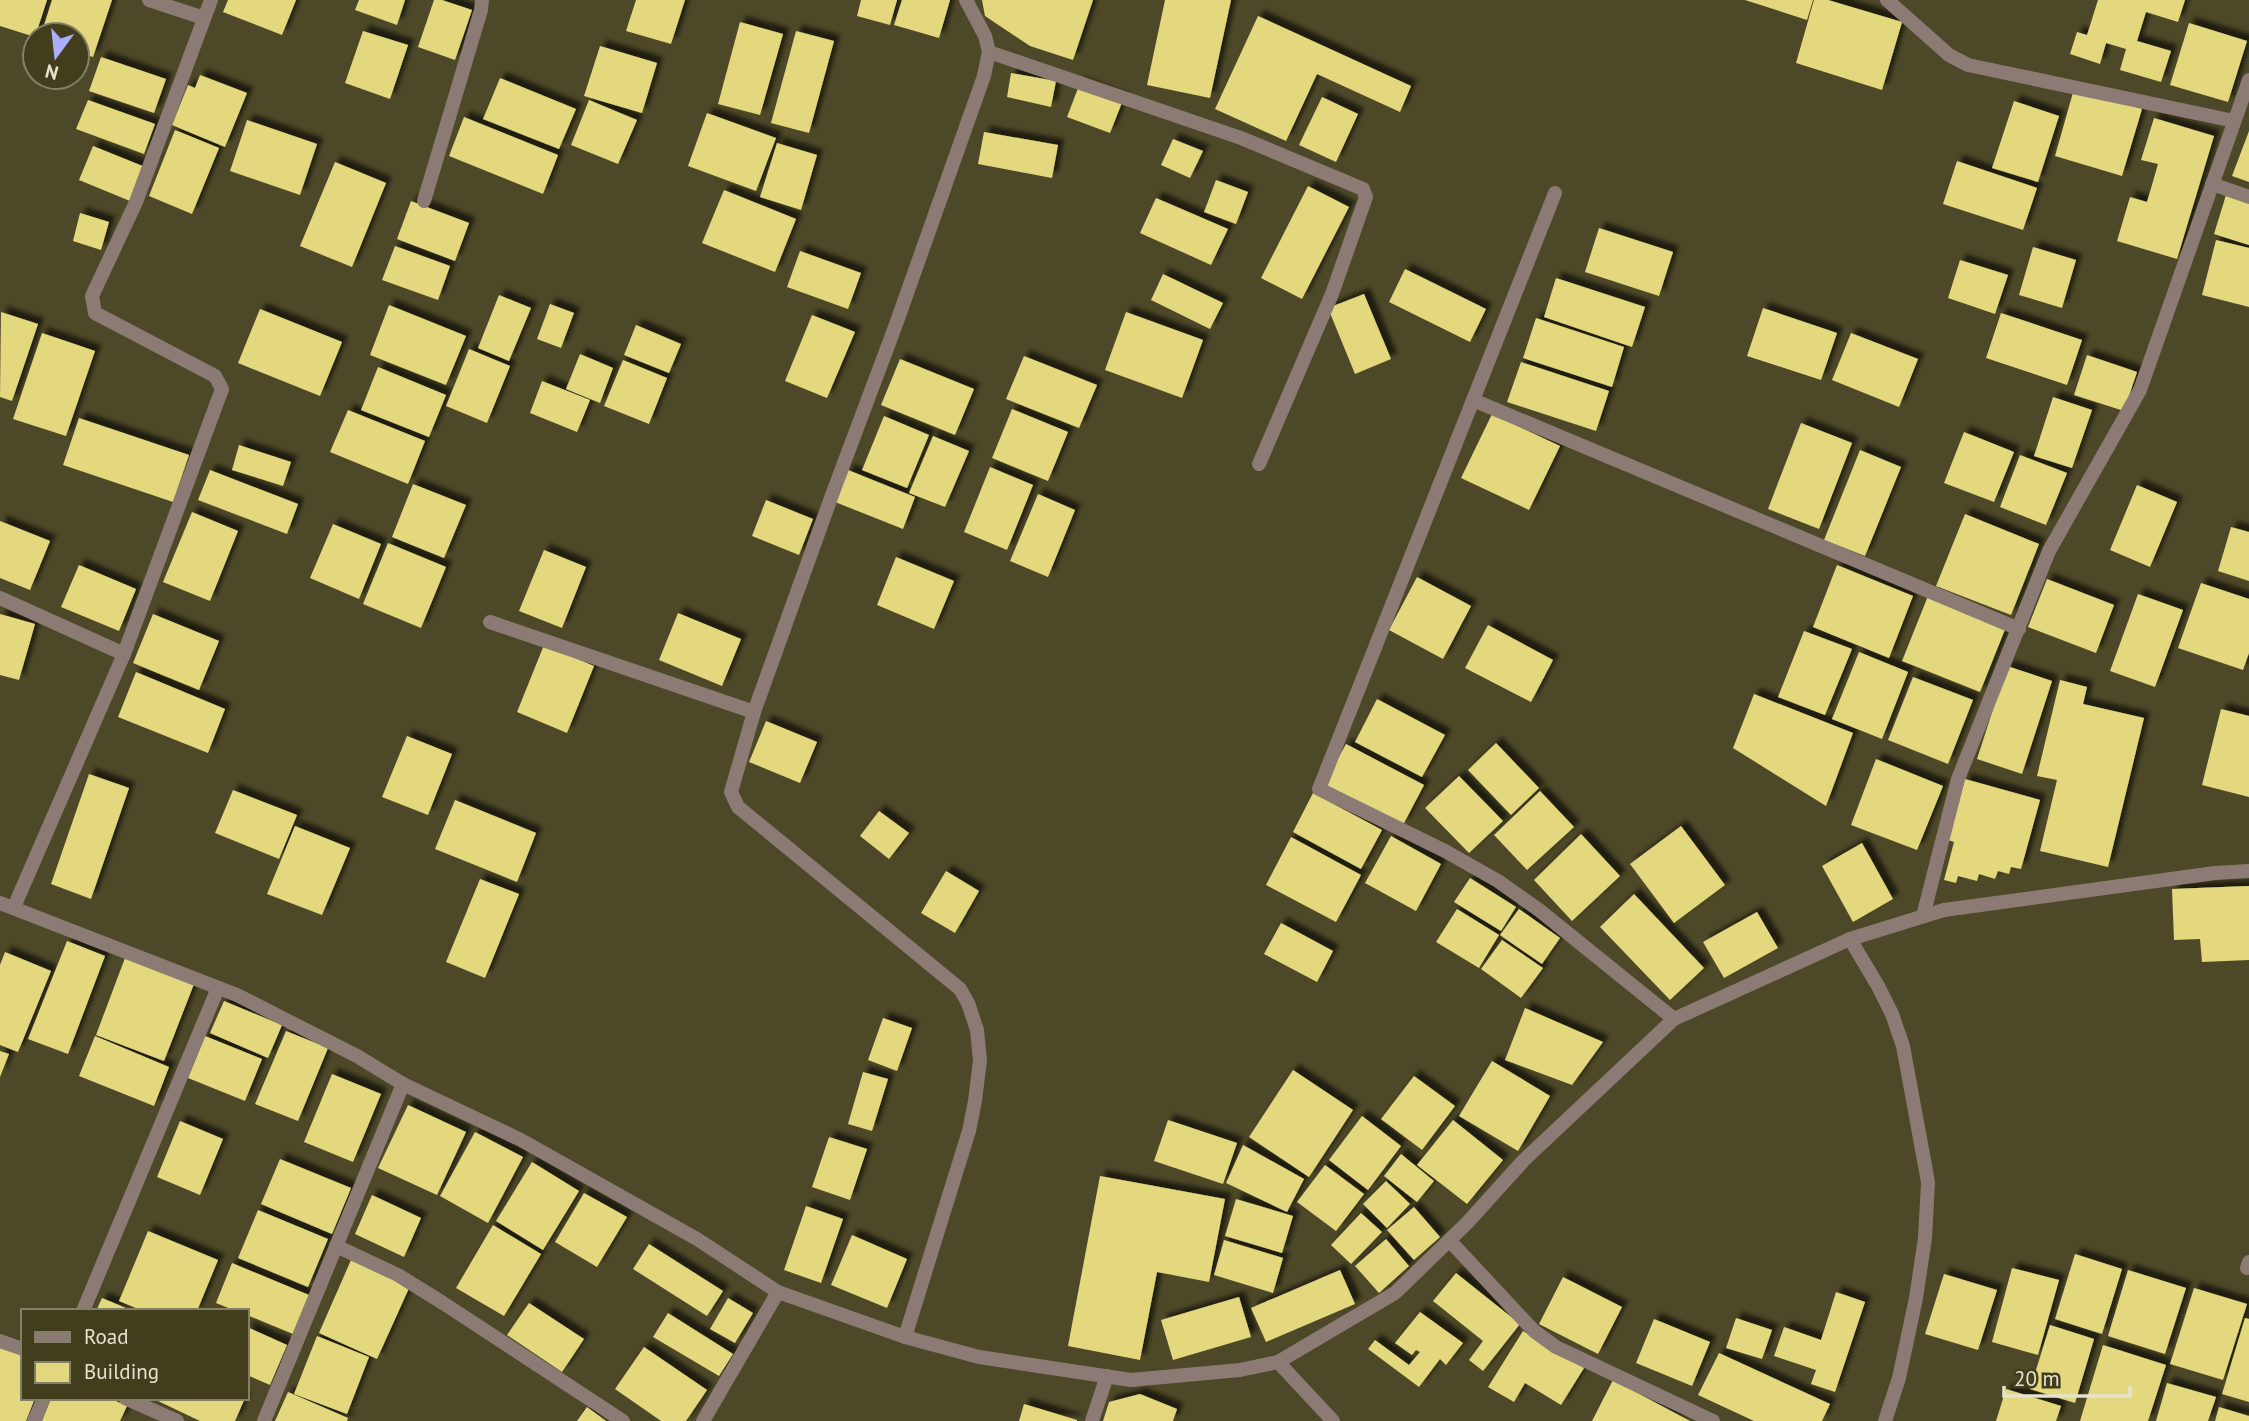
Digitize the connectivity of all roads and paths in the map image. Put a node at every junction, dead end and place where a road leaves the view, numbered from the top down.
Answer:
1 (149, 0) edge
2 (211, 0) edge
3 (482, 0) edge
4 (966, 0) edge
5 (1887, 0) edge
6 (204, 18) junction
7 (989, 52) junction
8 (2247, 89) edge
9 (2234, 121) junction
10 (2212, 184) junction
11 (1555, 193) dead end
12 (2249, 197) edge
13 (424, 201) dead end
14 (1473, 400) junction
15 (1259, 464) dead end
16 (0, 598) edge
17 (490, 622) dead end
18 (2019, 629) junction
19 (124, 654) junction
20 (754, 712) junction
21 (2249, 871) edge
22 (7, 905) edge
23 (1923, 916) junction
24 (1850, 939) junction
25 (218, 988) junction
26 (1674, 1019) junction
27 (402, 1084) junction
28 (1449, 1240) junction
29 (336, 1246) junction
30 (778, 1292) junction
31 (84, 1309) edge
32 (905, 1337) junction
33 (0, 1341) edge
34 (21, 1348) edge
35 (1278, 1362) junction
36 (1107, 1376) junction
37 (43, 1400) edge
38 (130, 1400) edge
39 (34, 1421) edge
40 (177, 1421) edge
41 (264, 1421) edge
42 (623, 1421) edge
43 (703, 1421) edge
44 (1092, 1421) edge
45 (1333, 1421) edge
46 (1713, 1421) edge
47 (1885, 1421) edge

1 - 6 street
2 - 6 street
3 - 13 street
4 - 7 street
5 - 9 street
6 - 19 street
7 - 15 street
7 - 20 street
8 - 9 street
9 - 10 street
10 - 12 street
10 - 18 street
11 - 14 street
14 - 18 street
14 - 26 street
16 - 19 street
17 - 20 street
18 - 23 street
19 - 22 street
20 - 32 street
21 - 23 street
22 - 25 street
23 - 24 street
24 - 26 street
24 - 47 street
25 - 27 street
25 - 31 street
26 - 28 street
27 - 29 street
27 - 30 street
28 - 35 street
28 - 46 street
29 - 41 street
29 - 42 street
30 - 32 street
30 - 43 street
32 - 36 street
33 - 34 street
35 - 36 street
35 - 45 street
36 - 44 street
37 - 39 street
38 - 40 street

